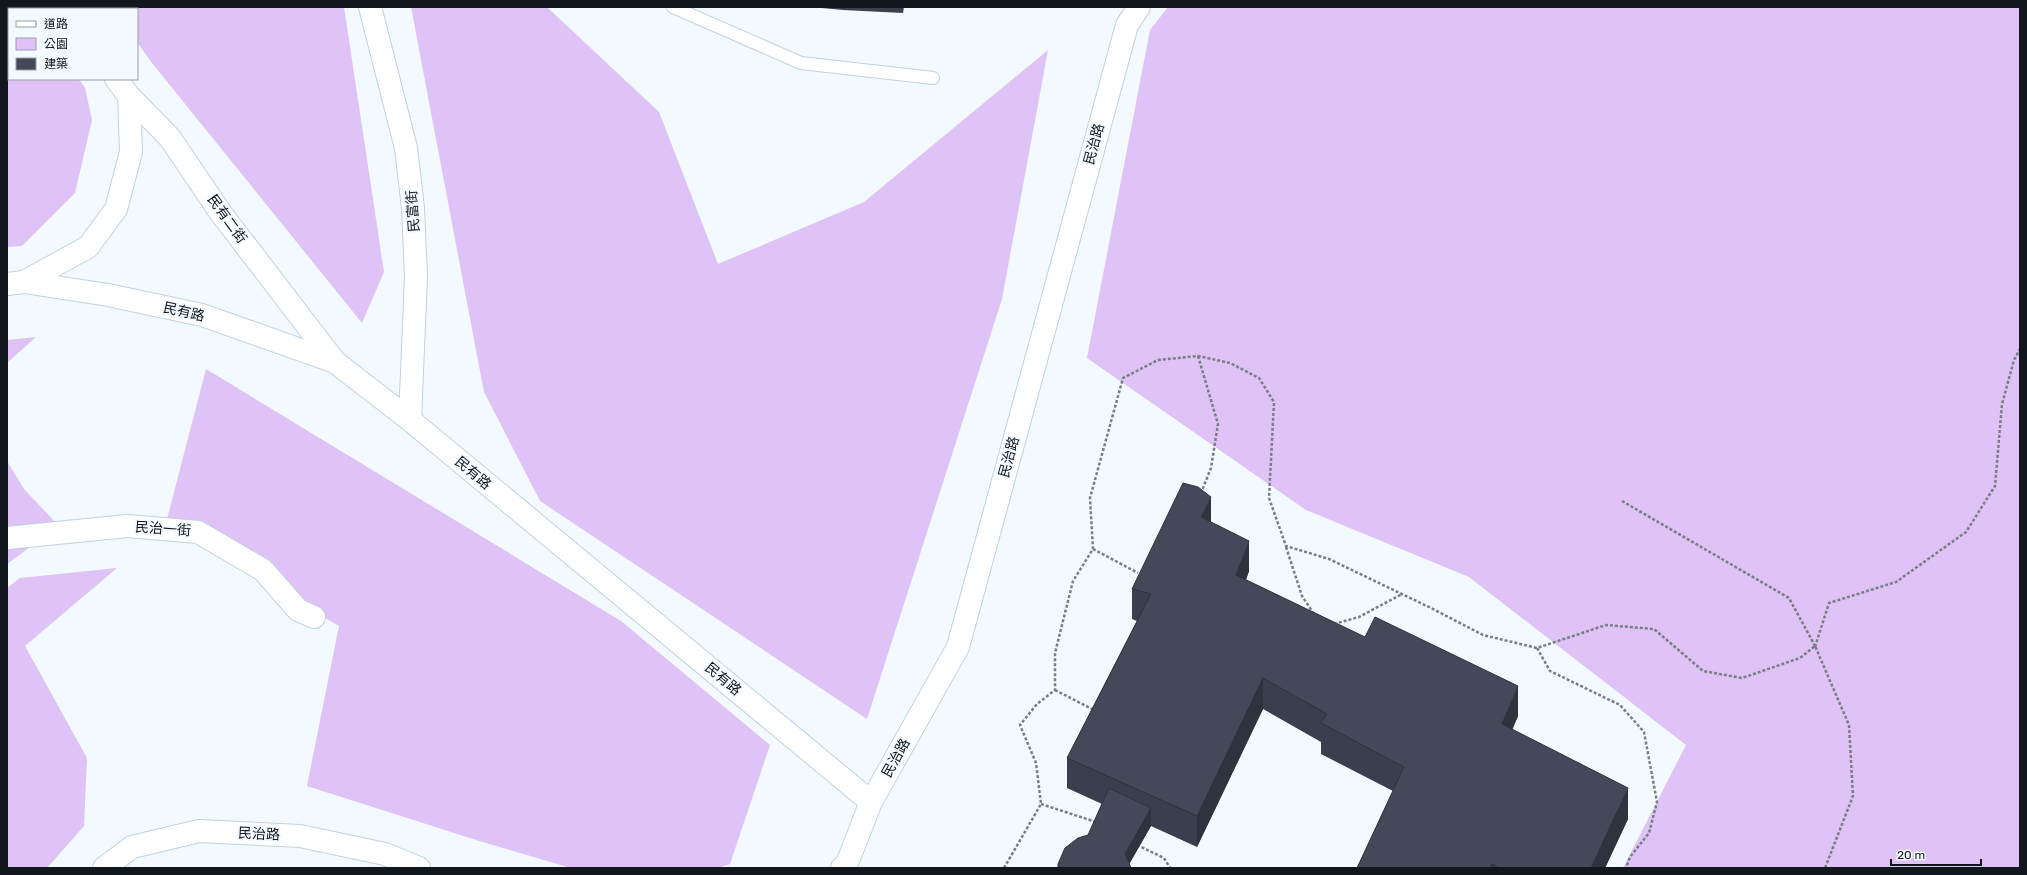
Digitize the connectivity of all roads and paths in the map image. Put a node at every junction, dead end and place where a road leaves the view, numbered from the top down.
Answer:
1 (370, 7) edge
2 (673, 7) edge
3 (1139, 7) edge
4 (1125, 16) edge
5 (933, 78) dead end
6 (122, 88) edge
7 (16, 283) edge
8 (2020, 349) edge
9 (1198, 356) junction
10 (335, 362) junction
11 (410, 420) junction
12 (1200, 498) edge
13 (1622, 501) dead end
14 (7, 538) edge
15 (1286, 546) junction
16 (1093, 549) junction
17 (1138, 574) edge
18 (1403, 594) junction
19 (314, 617) dead end
20 (1316, 618) edge
21 (1330, 625) edge
22 (1815, 647) junction
23 (1537, 648) junction
24 (1055, 690) junction
25 (1096, 711) edge
26 (871, 802) junction
27 (1041, 804) junction
28 (1101, 824) edge
29 (1133, 843) edge
30 (844, 867) edge
31 (104, 868) edge
32 (418, 868) edge
33 (1004, 868) edge
34 (1170, 868) edge
35 (1626, 868) edge
36 (1825, 868) edge

1 - 11 street, 民富街
2 - 5 lane
3 - 4 street
4 - 26 street, 民治路
6 - 7 street
6 - 10 street, 民有二街
7 - 10 street, 民有路
8 - 22 path
9 - 12 path
9 - 15 path
9 - 16 path
10 - 11 street, 民有路
11 - 26 street, 民有路
13 - 22 path
14 - 19 street, 民治一街
15 - 18 path
15 - 20 path
16 - 17 path
16 - 24 path
18 - 21 path
18 - 23 path
22 - 23 path
22 - 36 path
23 - 35 path
24 - 25 path
24 - 27 path
26 - 30 street, 民治路
27 - 28 path
27 - 33 path
29 - 34 path
31 - 32 street, 民治路

